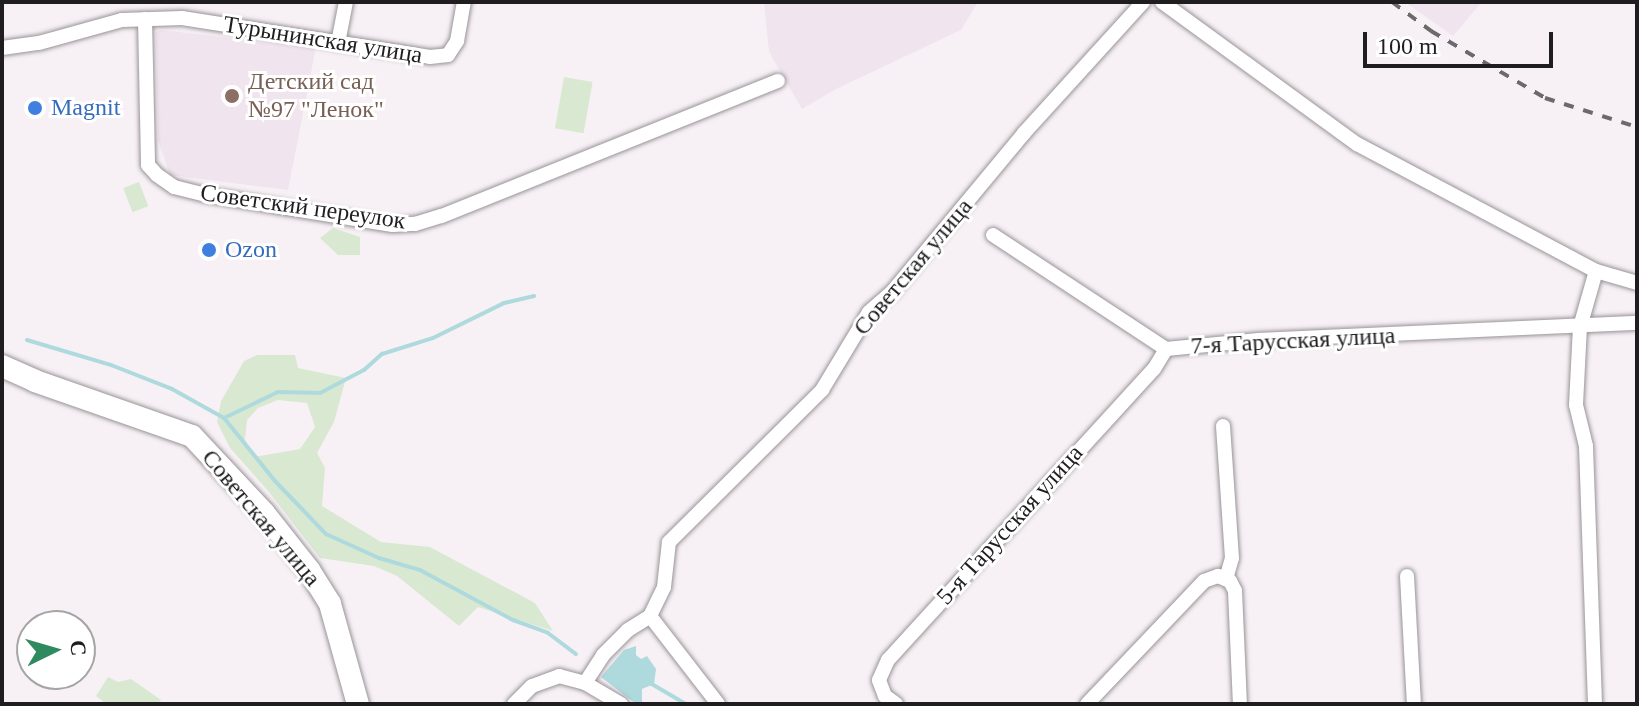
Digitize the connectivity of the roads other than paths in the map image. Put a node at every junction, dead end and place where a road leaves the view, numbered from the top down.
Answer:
1 (346, 2) edge
2 (464, 2) edge
3 (1143, 2) edge
4 (1162, 2) edge
5 (145, 19) junction
6 (338, 43) junction
7 (2, 48) edge
8 (778, 81) dead end
9 (993, 235) dead end
10 (1596, 271) junction
11 (1637, 283) edge
12 (1637, 323) edge
13 (1580, 327) junction
14 (1166, 349) junction
15 (2, 366) edge
16 (1223, 426) dead end
17 (1407, 576) dead end
18 (1226, 579) junction
19 (650, 616) junction
20 (585, 683) junction
21 (358, 704) edge
22 (514, 704) edge
23 (621, 704) edge
24 (718, 704) edge
25 (896, 704) edge
26 (1087, 704) edge
27 (1240, 704) edge
28 (1414, 704) edge
29 (1595, 704) edge

1 - 6 street
2 - 6 street, Турынинская улица
3 - 19 street, Советская улица
4 - 10 street
5 - 6 street, Турынинская улица
5 - 7 street, Турынинская улица
5 - 8 street, Советский переулок
9 - 14 street, 7-я Тарусская улица
10 - 11 street
10 - 13 street
12 - 13 street, 7-я Тарусская улица
13 - 14 street, 7-я Тарусская улица
13 - 29 street
14 - 25 street, 5-я Тарусская улица
15 - 21 main road, Советская улица
16 - 18 street
17 - 28 street
18 - 26 street
18 - 27 street
19 - 20 street
19 - 24 street
20 - 22 street
20 - 23 street

